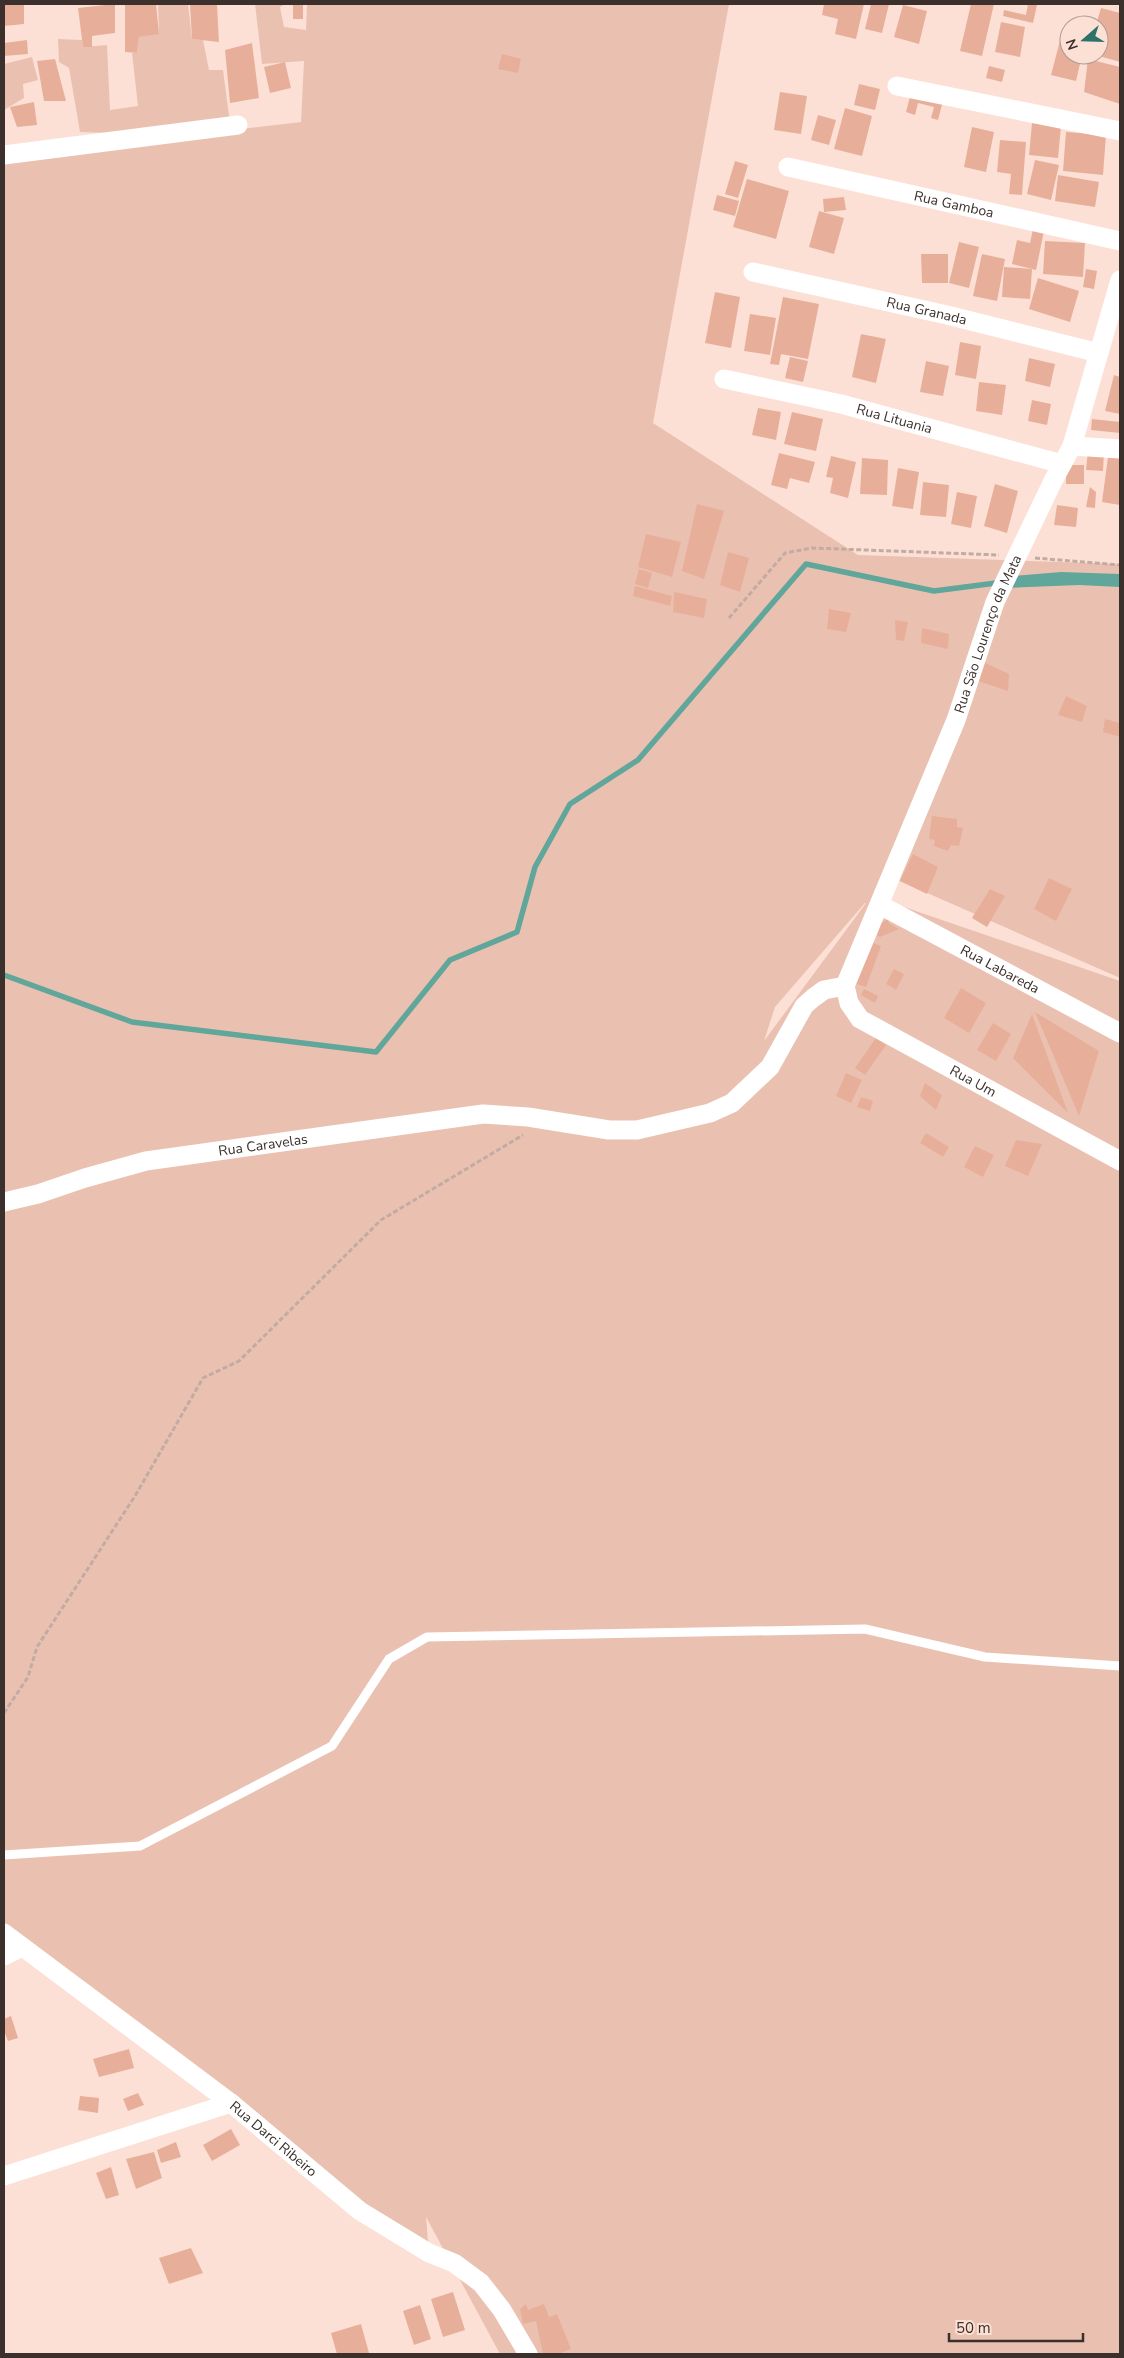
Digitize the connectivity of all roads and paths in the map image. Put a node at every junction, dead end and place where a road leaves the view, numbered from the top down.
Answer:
1 (897, 86) dead end
2 (238, 125) dead end
3 (1120, 132) edge
4 (4, 155) edge
5 (788, 167) dead end
6 (1120, 240) edge
7 (753, 272) dead end
8 (1120, 280) edge
9 (1099, 353) junction
10 (724, 379) dead end
11 (1072, 446) junction
12 (1120, 449) edge
13 (1062, 464) junction
14 (1017, 556) junction
15 (1120, 565) edge
16 (729, 618) dead end
17 (880, 905) junction
18 (845, 986) junction
19 (1120, 1033) edge
20 (537, 1119) junction
21 (1120, 1161) edge
22 (4, 1202) edge
23 (1120, 1666) edge
24 (4, 1713) edge
25 (4, 1855) edge
26 (4, 1933) edge
27 (22, 1947) junction
28 (4, 1956) edge
29 (232, 2103) junction
30 (4, 2176) edge
31 (528, 2354) edge

1 - 3 street
2 - 4 street
5 - 6 street, Rua Gamboa
7 - 9 street, Rua Granada
8 - 9 street, Rua São Lourenço da Mata
9 - 11 street, Rua São Lourenço da Mata
10 - 13 street, Rua Lituania
11 - 12 street
11 - 13 street, Rua São Lourenço da Mata
13 - 14 street, Rua São Lourenço da Mata
14 - 15 path
14 - 16 path
14 - 17 street, Rua São Lourenço da Mata
17 - 18 street, Rua São Lourenço da Mata
17 - 19 street, Rua Labareda
18 - 20 street, Rua Caravelas
18 - 21 street, Rua Um
20 - 22 street, Rua Caravelas
20 - 24 path
23 - 25 lane
26 - 27 street, Rua Darci Ribeiro
27 - 28 street
27 - 29 street, Rua Darci Ribeiro
29 - 30 street
29 - 31 street, Rua Darci Ribeiro

